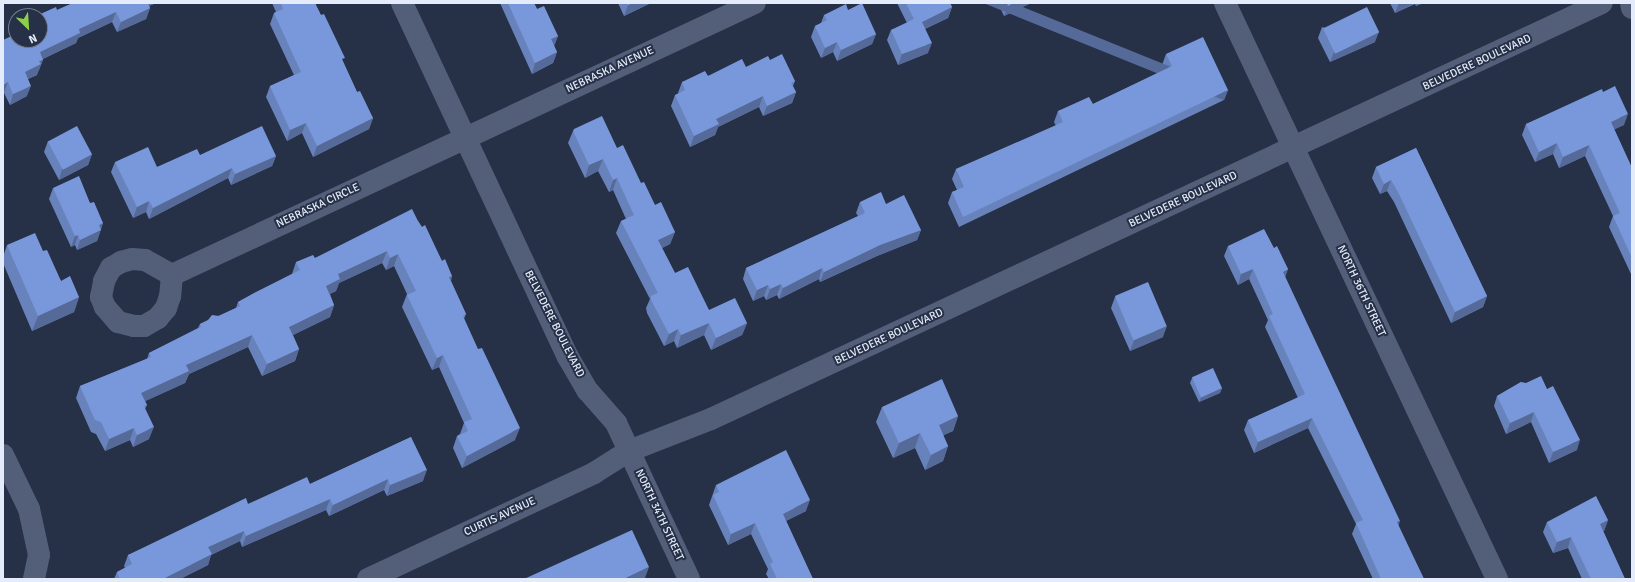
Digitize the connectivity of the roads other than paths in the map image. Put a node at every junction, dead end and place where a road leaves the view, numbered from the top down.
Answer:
1 (402, 3) edge
2 (755, 3) edge
3 (1225, 3) edge
4 (1602, 3) edge
5 (1631, 3) edge
6 (1632, 8) edge
7 (464, 137) junction
8 (1294, 148) junction
9 (172, 275) dead end
10 (629, 451) junction
11 (3, 455) edge
12 (34, 579) edge
13 (368, 579) edge
14 (688, 579) edge
15 (1497, 579) edge

1 - 7 street, BELVEDERE BOULEVARD
2 - 7 street, NEBRASKA AVENUE
3 - 8 street, NORTH 36TH STREET
4 - 8 street, BELVEDERE BOULEVARD
5 - 6 street
7 - 9 street, NEBRASKA CIRCLE
7 - 10 street, BELVEDERE BOULEVARD
8 - 10 street, BELVEDERE BOULEVARD
8 - 15 street, NORTH 36TH STREET
10 - 13 street, CURTIS AVENUE
10 - 14 street, NORTH 34TH STREET
11 - 12 street

